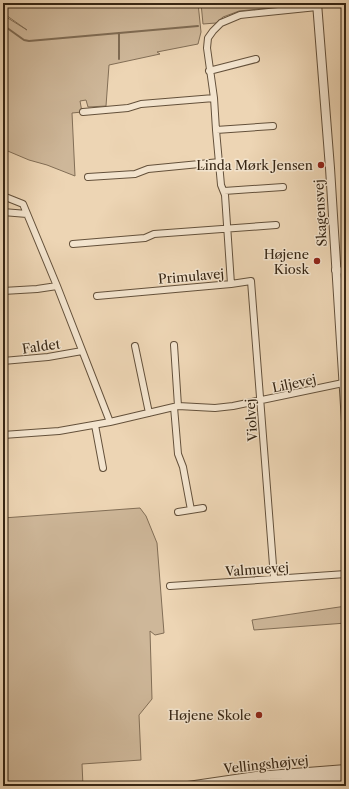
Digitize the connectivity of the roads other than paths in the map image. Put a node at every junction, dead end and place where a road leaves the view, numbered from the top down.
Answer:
1 (317, 5) edge
2 (256, 59) dead end
3 (210, 71) junction
4 (214, 98) junction
5 (83, 112) dead end
6 (273, 126) dead end
7 (216, 130) junction
8 (220, 162) junction
9 (88, 177) dead end
10 (283, 187) dead end
11 (224, 191) junction
12 (3, 196) edge
13 (3, 212) edge
14 (27, 214) junction
15 (276, 225) dead end
16 (228, 228) junction
17 (73, 244) dead end
18 (335, 270) junction
19 (346, 271) edge
20 (231, 284) junction
21 (57, 286) junction
22 (3, 291) edge
23 (97, 296) dead end
24 (174, 345) dead end
25 (134, 346) dead end
26 (82, 351) junction
27 (344, 357) edge
28 (3, 361) edge
29 (343, 383) junction
30 (261, 401) junction
31 (176, 406) junction
32 (149, 413) junction
33 (110, 422) junction
34 (346, 422) edge
35 (95, 425) junction
36 (3, 435) edge
37 (103, 468) dead end
38 (203, 508) dead end
39 (191, 510) junction
40 (178, 512) dead end
41 (346, 574) edge
42 (274, 578) junction
43 (170, 586) dead end
44 (346, 769) edge
45 (346, 776) edge
46 (188, 786) edge
47 (233, 786) edge

1 - 3 street, Primulavej
1 - 18 street, Skagensvej
2 - 3 street
3 - 4 street, Primulavej
4 - 5 street
4 - 7 street, Primulavej
6 - 7 street
7 - 8 street, Primulavej
8 - 9 street
8 - 11 street, Primulavej
10 - 11 street
11 - 16 street, Primulavej
12 - 14 street, Faldet
13 - 14 street
14 - 21 street, Faldet
15 - 16 street
16 - 17 street
16 - 20 street, Primulavej
18 - 19 street
18 - 27 street, Skagensvej
20 - 23 street, Primulavej
20 - 30 street, Violvej
21 - 22 street
21 - 26 street, Faldet
24 - 31 street
25 - 32 street
26 - 28 street, Faldet
26 - 33 street, Faldet
27 - 29 street, Skagensvej
29 - 30 street, Liljevej
29 - 34 street, Skagensvej
30 - 31 street, Liljevej
30 - 42 street, Violvej
31 - 32 street, Liljevej
31 - 39 street
32 - 33 street, Liljevej
33 - 35 street, Liljevej
35 - 36 street, Liljevej
35 - 37 street
38 - 39 street
39 - 40 street
41 - 42 street, Valmuevej
42 - 43 street, Valmuevej
44 - 46 street, Vellingshøjvej
45 - 47 street, Vellingshøjvej

